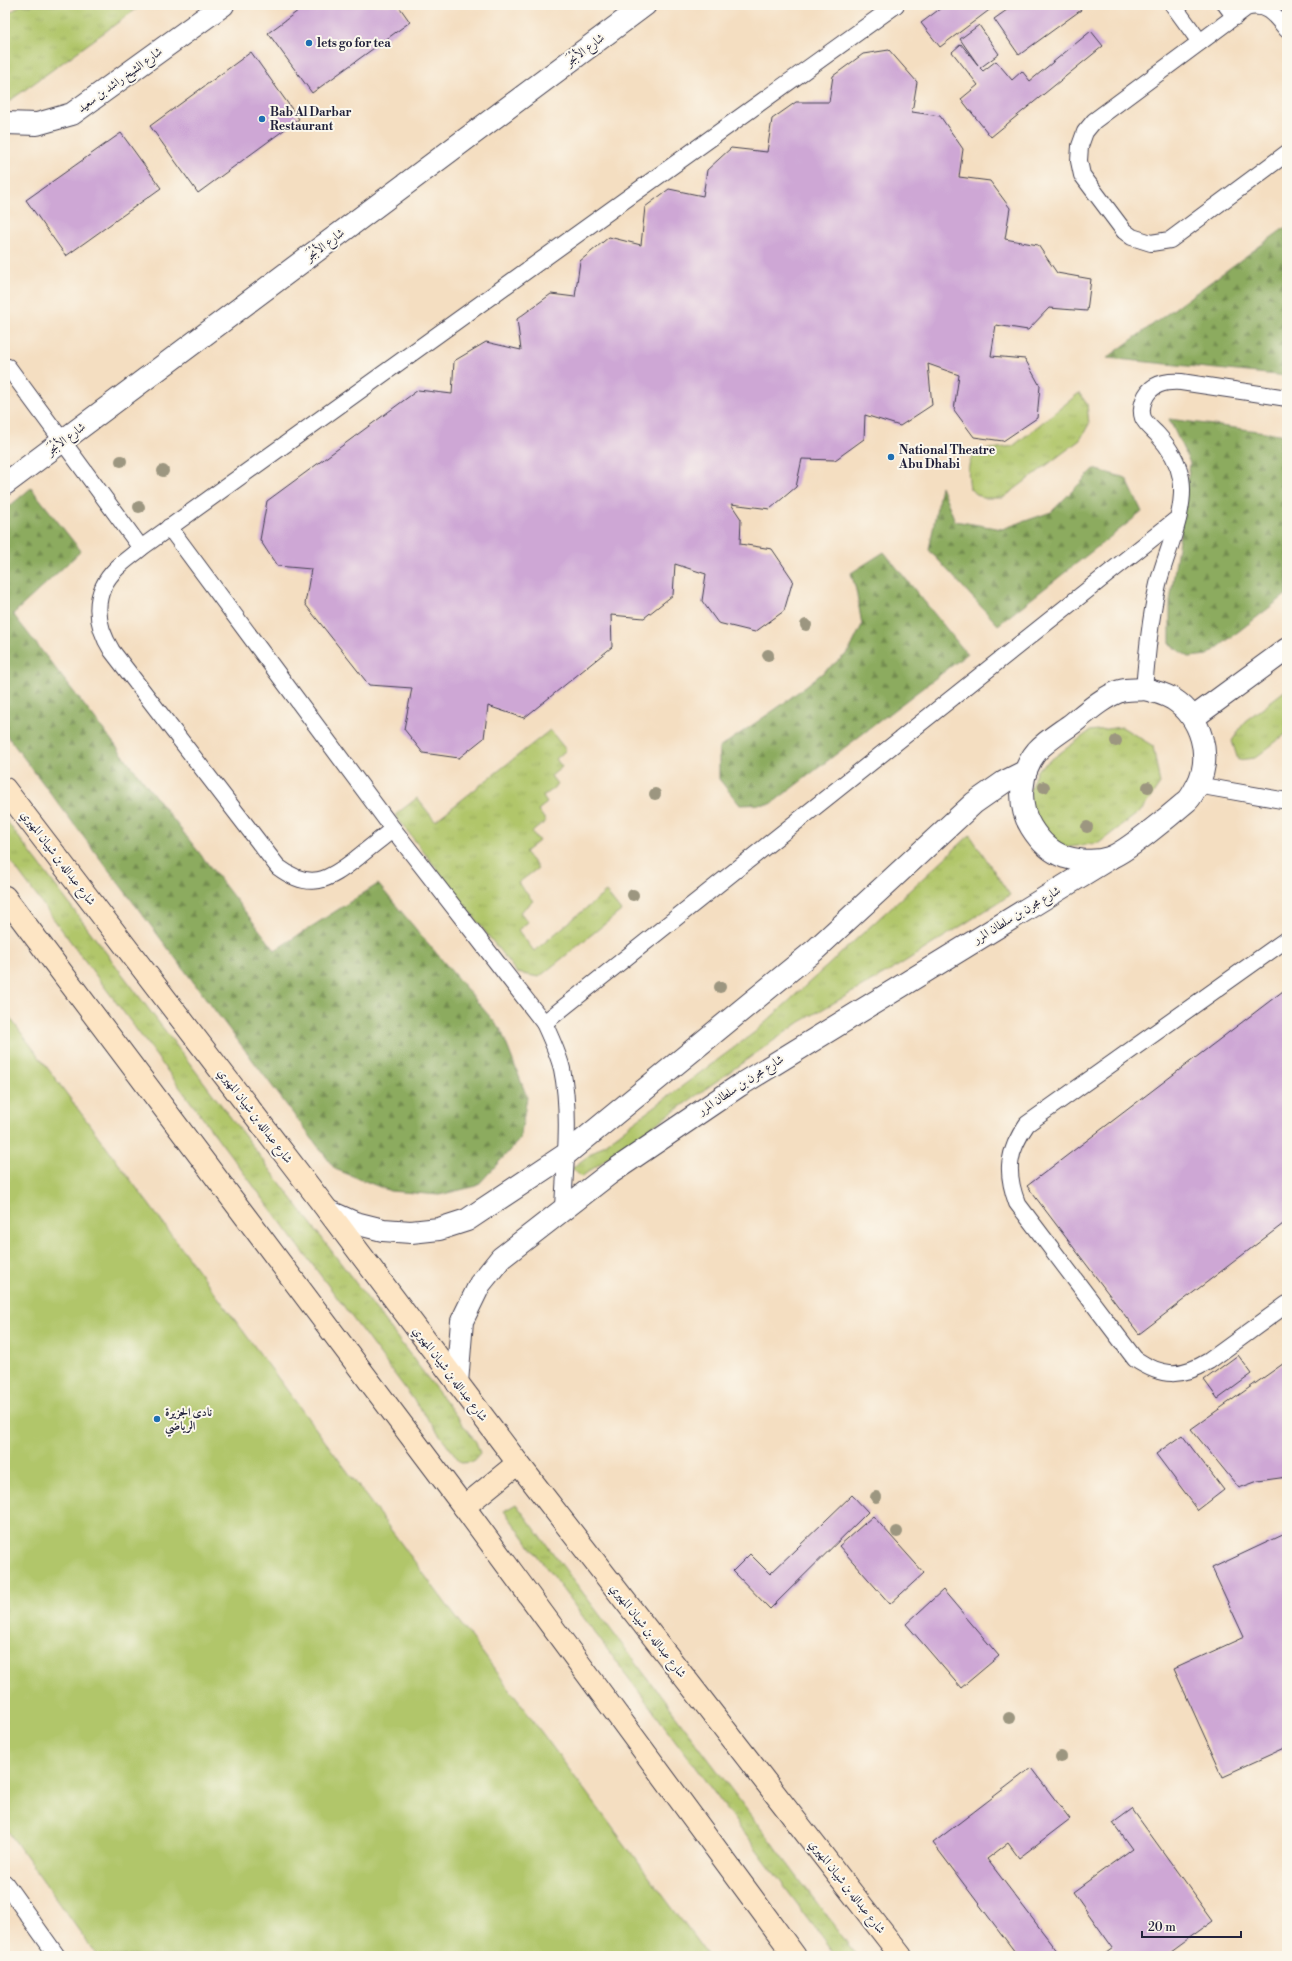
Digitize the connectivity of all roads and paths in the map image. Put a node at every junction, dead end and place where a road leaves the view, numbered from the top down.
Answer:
1 (223, 5) edge
2 (645, 5) edge
3 (896, 5) edge
4 (1173, 5) edge
5 (1231, 11) edge
6 (1287, 30) edge
7 (1200, 42) junction
8 (5, 123) edge
9 (1287, 152) edge
10 (8, 367) dead end
11 (1287, 398) edge
12 (62, 441) junction
13 (5, 484) edge
14 (1178, 518) junction
15 (169, 527) junction
16 (141, 548) junction
17 (1287, 649) edge
18 (1144, 689) junction
19 (1193, 718) junction
20 (1026, 771) junction
21 (1197, 785) junction
22 (5, 789) edge
23 (1287, 801) edge
24 (393, 829) junction
25 (1110, 858) junction
26 (5, 897) edge
27 (1287, 939) edge
28 (544, 1023) junction
29 (565, 1155) junction
30 (563, 1208) junction
31 (328, 1211) junction
32 (1287, 1304) edge
33 (457, 1383) junction
34 (518, 1463) junction
35 (464, 1507) junction
36 (5, 1883) edge
37 (57, 1956) edge
38 (795, 1956) edge
39 (901, 1956) edge

1 - 8 street, شارع الشيخ راشد بن سعيد
2 - 12 street, شارع الأبْجَر
3 - 15 lane
4 - 7 lane
5 - 6 lane
5 - 7 lane
7 - 9 lane
10 - 12 lane
11 - 14 lane
12 - 13 street, شارع الأبْجَر
12 - 16 lane
14 - 18 lane
14 - 28 lane
15 - 16 lane
15 - 24 lane
16 - 24 lane
17 - 19 street
18 - 19 street
18 - 20 street
19 - 21 street, شارع مجرن بن سلطان المرر
20 - 25 street
20 - 29 street
21 - 23 lane
21 - 25 street, شارع مجرن بن سلطان المرر
22 - 31 street, شارع عبدالله بن شيبان المهيري
24 - 28 lane
25 - 30 street, شارع مجرن بن سلطان المرر
26 - 35 street
27 - 32 lane
28 - 29 lane
29 - 30 lane
29 - 31 street
30 - 33 street, شارع مجرن بن سلطان المرر
31 - 33 street, شارع عبدالله بن شيبان المهيري
33 - 34 street, شارع عبدالله بن شيبان المهيري
34 - 35 street
34 - 39 street, شارع عبدالله بن شيبان المهيري
35 - 38 street
36 - 37 lane

